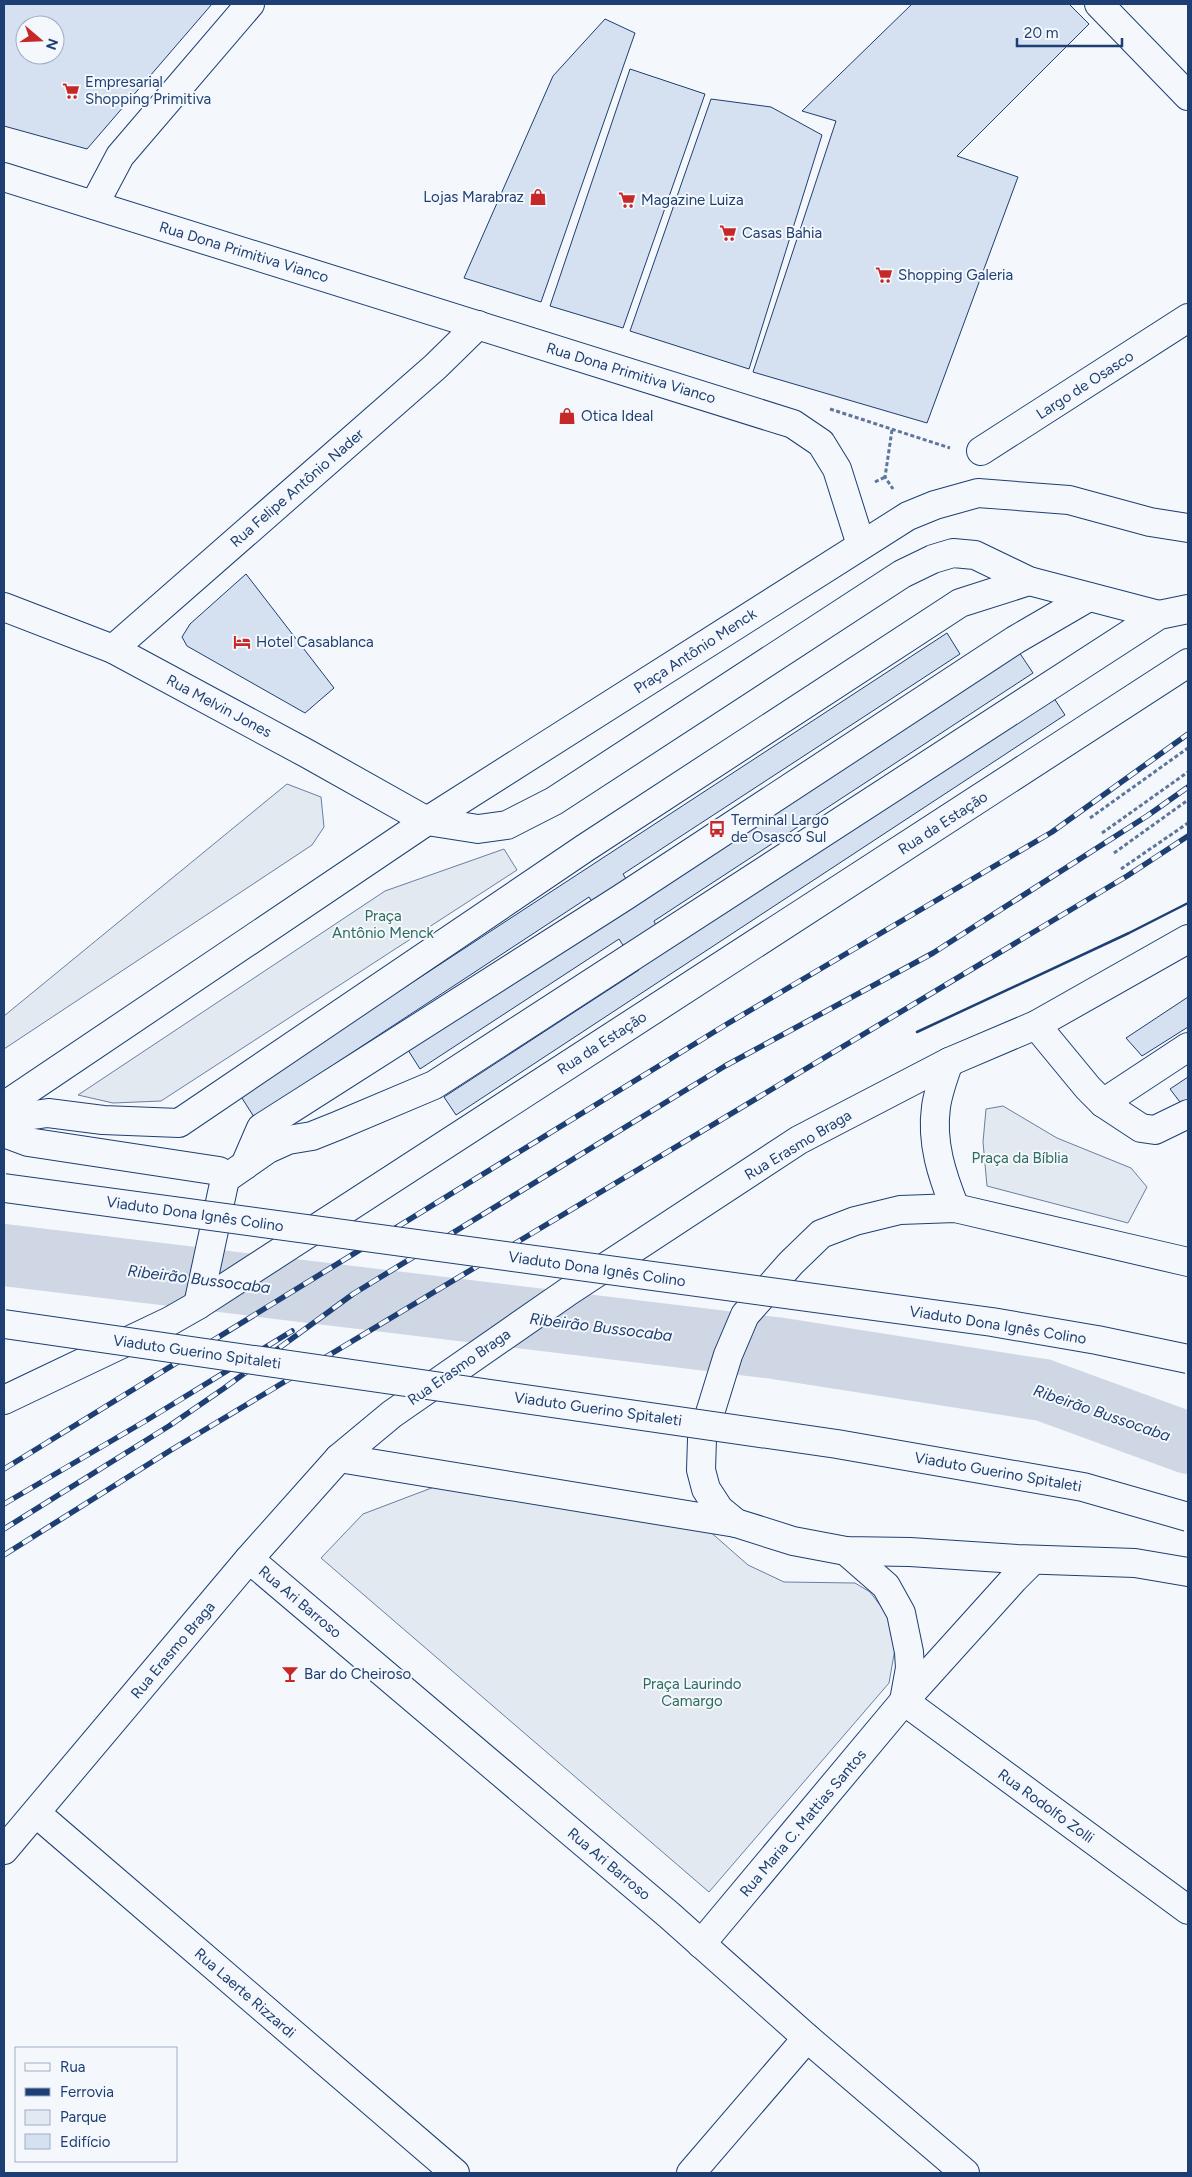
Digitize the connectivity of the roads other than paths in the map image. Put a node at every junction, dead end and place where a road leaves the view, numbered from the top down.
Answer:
1 (250, 4) edge
2 (1099, 4) edge
3 (1188, 96) edge
4 (4, 177) edge
5 (94, 205) junction
6 (1188, 318) edge
7 (478, 325) junction
8 (981, 451) dead end
9 (1188, 528) edge
10 (861, 545) junction
11 (1029, 581) junction
12 (1089, 597) junction
13 (4, 607) edge
14 (1188, 609) edge
15 (1159, 615) junction
16 (113, 649) junction
17 (1188, 663) edge
18 (427, 821) junction
19 (1188, 939) edge
20 (1036, 1025) junction
21 (1188, 1047) edge
22 (948, 1062) junction
23 (1103, 1103) junction
24 (4, 1106) edge
25 (1188, 1114) edge
26 (4, 1119) edge
27 (4, 1133) edge
28 (235, 1172) junction
29 (4, 1188) edge
30 (955, 1208) junction
31 (1188, 1262) edge
32 (199, 1301) junction
33 (4, 1324) edge
34 (1188, 1359) edge
35 (4, 1400) edge
36 (339, 1458) junction
37 (1188, 1517) edge
38 (736, 1523) junction
39 (846, 1551) junction
40 (249, 1559) junction
41 (1033, 1560) junction
42 (1188, 1572) edge
43 (904, 1702) junction
44 (36, 1813) junction
45 (4, 1850) edge
46 (1188, 1910) edge
47 (702, 1944) junction
48 (807, 2038) junction
49 (455, 2173) edge
50 (691, 2173) edge
51 (965, 2173) edge

1 - 5 main road
2 - 3 main road
4 - 5 main road, Rua Dona Primitiva Vianco
5 - 7 main road, Rua Dona Primitiva Vianco
6 - 8 main road, Largo de Osasco
7 - 10 main road, Rua Dona Primitiva Vianco
7 - 16 main road, Rua Felipe Antônio Nader
9 - 10 main road
10 - 18 main road, Praça Antônio Menck
11 - 12 main road
11 - 18 main road
11 - 26 main road
12 - 15 main road
12 - 28 main road
13 - 16 main road, Rua Melvin Jones
14 - 15 main road
15 - 28 main road
16 - 18 main road, Rua Melvin Jones
17 - 32 main road, Rua da Estação
18 - 24 main road, Praça Antônio Menck
19 - 20 main road, Rua Erasmo Braga
20 - 22 main road, Rua Erasmo Braga
20 - 23 main road
21 - 23 main road
22 - 30 main road
22 - 36 main road, Rua Erasmo Braga
23 - 25 main road
27 - 28 main road
28 - 32 main road
29 - 34 main road, Viaduto Dona Ignês Colino, bridge
30 - 31 main road
30 - 38 main road
32 - 35 main road, Rua da Estação
33 - 37 main road, Viaduto Guerino Spitaleti, bridge
36 - 38 main road
36 - 40 main road, Rua Erasmo Braga
38 - 39 main road
39 - 41 main road
39 - 43 main road, Rua Maria C. Mattias Santos
40 - 44 main road, Rua Erasmo Braga
40 - 47 main road, Rua Ari Barroso
41 - 42 main road
41 - 43 main road, Rua Maria C. Mattias Santos
43 - 46 main road, Rua Rodolfo Zolli
43 - 47 main road, Rua Maria C. Mattias Santos
44 - 45 main road, Rua Erasmo Braga
44 - 49 main road, Rua Laerte Rizzardi
47 - 48 main road, Rua Ari Barroso
48 - 50 main road
48 - 51 main road, Rua Ari Barroso

